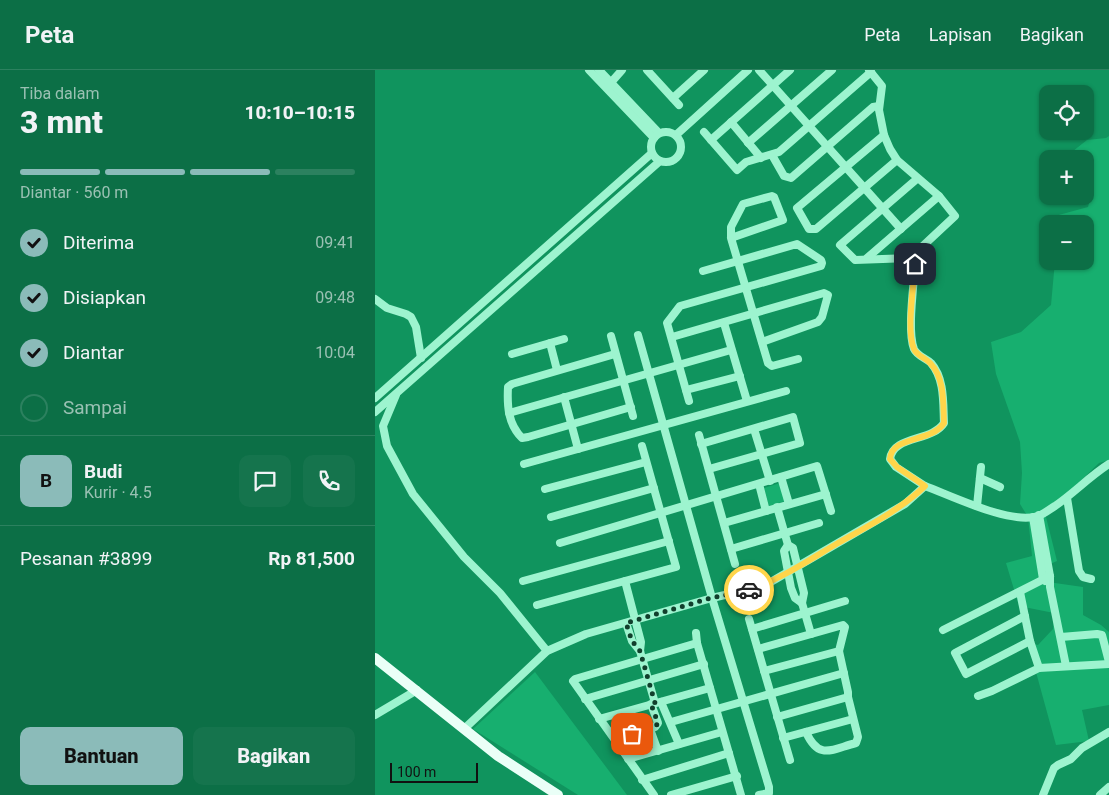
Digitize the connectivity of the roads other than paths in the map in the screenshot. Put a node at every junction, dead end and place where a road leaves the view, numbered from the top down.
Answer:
1 (589, 70) edge
2 (622, 70) edge
3 (660, 70) edge
4 (704, 70) edge
5 (748, 70) edge
6 (759, 70) edge
7 (790, 70) edge
8 (832, 70) edge
9 (870, 71) edge
10 (601, 73) edge
11 (650, 73) edge
12 (609, 86) junction
13 (773, 86) junction
14 (673, 98) junction
15 (679, 105) dead end
16 (791, 106) junction
17 (879, 106) junction
18 (731, 122) junction
19 (809, 126) junction
20 (704, 132) dead end
21 (675, 135) junction
22 (883, 135) junction
23 (657, 136) junction
24 (711, 140) junction
25 (748, 143) junction
26 (827, 147) junction
27 (652, 152) junction
28 (772, 154) junction
29 (761, 158) junction
30 (897, 160) junction
31 (660, 161) junction
32 (845, 168) junction
33 (918, 178) junction
34 (864, 188) junction
35 (939, 196) junction
36 (882, 209) junction
37 (901, 229) junction
38 (731, 238) junction
39 (867, 258) junction
40 (738, 261) junction
41 (915, 264) dead end
42 (703, 271) dead end
43 (746, 288) junction
44 (375, 299) edge
45 (754, 313) junction
46 (724, 323) junction
47 (449, 334) junction
48 (638, 334) dead end
49 (611, 336) dead end
50 (672, 337) junction
51 (456, 340) junction
52 (564, 340) dead end
53 (763, 342) junction
54 (550, 344) junction
55 (731, 350) junction
56 (512, 354) dead end
57 (615, 354) junction
58 (421, 358) junction
59 (798, 359) dead end
60 (679, 365) junction
61 (557, 370) junction
62 (648, 374) junction
63 (740, 376) junction
64 (623, 380) junction
65 (686, 390) junction
66 (786, 391) dead end
67 (396, 393) junction
68 (564, 397) junction
69 (375, 398) edge
70 (689, 401) dead end
71 (747, 401) junction
72 (631, 407) junction
73 (375, 412) edge
74 (509, 413) junction
75 (633, 416) dead end
76 (571, 424) junction
77 (662, 425) junction
78 (754, 428) junction
79 (699, 435) dead end
80 (701, 444) junction
81 (642, 446) dead end
82 (578, 449) junction
83 (762, 454) junction
84 (647, 462) junction
85 (524, 464) dead end
86 (1109, 464) edge
87 (981, 467) dead end
88 (709, 470) junction
89 (781, 477) junction
90 (980, 478) junction
91 (770, 481) junction
92 (759, 484) junction
93 (925, 486) junction
94 (1000, 487) dead end
95 (654, 488) junction
96 (545, 489) dead end
97 (825, 494) junction
98 (717, 497) junction
99 (1067, 498) junction
100 (789, 504) junction
101 (685, 506) junction
102 (977, 506) junction
103 (777, 507) junction
104 (766, 510) junction
105 (831, 511) dead end
106 (661, 513) junction
107 (1036, 516) junction
108 (551, 517) dead end
109 (724, 523) junction
110 (819, 523) dead end
111 (785, 534) junction
112 (669, 541) junction
113 (560, 543) dead end
114 (788, 544) junction
115 (731, 549) junction
116 (735, 564) dead end
117 (797, 567) junction
118 (788, 572) junction
119 (1047, 577) junction
120 (1091, 579) dead end
121 (523, 581) dead end
122 (625, 581) junction
123 (1020, 592) junction
124 (711, 598) junction
125 (845, 601) dead end
126 (802, 603) junction
127 (537, 606) dead end
128 (804, 613) junction
129 (1025, 616) junction
130 (749, 619) dead end
131 (636, 620) junction
132 (626, 623) junction
133 (752, 629) junction
134 (943, 630) dead end
135 (696, 633) dead end
136 (811, 634) junction
137 (1061, 637) junction
138 (1030, 641) junction
139 (697, 643) junction
140 (758, 649) junction
141 (840, 649) junction
142 (545, 653) junction
143 (641, 654) junction
144 (375, 658) edge
145 (1109, 663) edge
146 (704, 664) junction
147 (1066, 666) junction
148 (1039, 668) junction
149 (764, 671) junction
150 (844, 673) junction
151 (647, 680) junction
152 (710, 688) junction
153 (417, 690) junction
154 (771, 694) junction
155 (978, 696) dead end
156 (848, 697) junction
157 (585, 700) junction
158 (743, 702) junction
159 (656, 703) junction
160 (716, 710) junction
161 (375, 715) edge
162 (777, 717) junction
163 (599, 719) junction
164 (853, 719) junction
165 (671, 722) junction
166 (464, 729) junction
167 (650, 729) junction
168 (723, 732) junction
169 (806, 732) junction
170 (1109, 732) edge
171 (783, 738) junction
172 (615, 740) junction
173 (679, 744) junction
174 (659, 751) junction
175 (729, 753) junction
176 (628, 760) junction
177 (790, 760) dead end
178 (737, 776) junction
179 (643, 780) junction
180 (1109, 787) edge
181 (558, 795) edge
182 (653, 795) edge
183 (671, 795) edge
184 (741, 795) edge
185 (759, 795) edge
186 (1043, 795) edge
187 (1100, 795) edge

1 - 10 street
2 - 12 street
3 - 11 street
4 - 14 street
5 - 21 street
6 - 13 street
7 - 13 street
8 - 16 street
9 - 17 street
9 - 19 street
10 - 12 street
11 - 14 street
12 - 23 street
13 - 16 street
13 - 18 street
14 - 15 street
16 - 19 street
16 - 25 street
17 - 22 street
17 - 26 street
18 - 24 street
18 - 25 street
19 - 26 street
19 - 28 street
20 - 24 street
21 - 23 street
21 - 31 street
22 - 30 street
22 - 32 street
23 - 27 street
24 - 29 street
25 - 29 street
26 - 28 street
26 - 32 street
27 - 31 street
27 - 47 street
28 - 29 street
30 - 33 street
30 - 34 street
31 - 51 street
32 - 34 street
32 - 34 street
33 - 35 street
33 - 36 street
34 - 36 street
35 - 37 street
35 - 39 street
36 - 37 street
36 - 39 street
37 - 39 street
38 - 38 street
38 - 40 street
40 - 42 street
40 - 43 street
40 - 43 street
41 - 93 street
43 - 45 street
43 - 50 street
44 - 58 street
45 - 46 street
45 - 53 street
45 - 53 street
46 - 50 street
46 - 55 street
47 - 51 street
47 - 58 street
48 - 62 street
49 - 57 street
50 - 60 street
51 - 67 street
52 - 54 street
53 - 59 street
54 - 56 street
54 - 61 street
55 - 60 street
55 - 63 street
57 - 61 street
57 - 64 street
58 - 69 street
60 - 62 street
60 - 65 street
61 - 74 street
62 - 64 street
62 - 77 street
63 - 65 street
63 - 71 street
64 - 68 street
64 - 72 street
65 - 70 street
66 - 71 street
67 - 73 street
67 - 142 street
68 - 74 street
68 - 76 street
71 - 77 street
72 - 75 street
72 - 76 street
74 - 76 street
76 - 82 street
77 - 82 street
77 - 101 street
78 - 80 street
78 - 83 street
78 - 83 street
79 - 80 street
80 - 88 street
81 - 84 street
82 - 85 street
83 - 88 street
83 - 91 street
84 - 95 street
84 - 96 street
86 - 99 street
87 - 90 street
88 - 98 street
89 - 91 street
89 - 97 street
89 - 100 street
90 - 94 street
90 - 102 street
91 - 92 street
92 - 98 street
92 - 104 street
93 - 102 street
93 - 117 street
95 - 106 street
95 - 108 street
97 - 100 street
97 - 105 street
98 - 101 street
98 - 109 street
99 - 107 street
99 - 120 street
100 - 103 street
101 - 106 street
101 - 124 street
102 - 107 street
103 - 104 street
103 - 111 street
104 - 109 street
106 - 112 street
106 - 113 street
107 - 119 street
109 - 115 street
110 - 111 street
111 - 114 street
111 - 115 street
112 - 121 street
112 - 122 street
114 - 117 street
114 - 118 street
115 - 116 street
117 - 118 street
117 - 126 street
118 - 124 street
118 - 126 street
119 - 123 street
119 - 137 street
122 - 127 street
122 - 131 street
123 - 129 street
123 - 134 street
124 - 131 street
124 - 158 street
125 - 128 street
126 - 128 street
128 - 133 street
128 - 136 street
129 - 138 street
129 - 138 street
130 - 133 street
131 - 132 street
131 - 143 street
132 - 142 street
132 - 143 street
133 - 140 street
135 - 139 street
136 - 140 street
136 - 141 street
137 - 145 street
137 - 147 street
138 - 148 street
139 - 143 street
139 - 146 street
140 - 149 street
141 - 149 street
141 - 150 street
142 - 166 street
143 - 151 street
143 - 157 street
144 - 153 main road
145 - 147 street
146 - 151 street
146 - 152 street
147 - 148 street
148 - 155 street
149 - 154 street
150 - 154 street
150 - 156 street
151 - 157 street
151 - 159 street
152 - 159 street
152 - 160 street
153 - 161 street
153 - 166 main road
154 - 158 street
154 - 162 street
156 - 162 street
156 - 164 street
157 - 163 street
158 - 160 street
158 - 185 street
159 - 163 street
159 - 165 street
159 - 167 street
160 - 165 street
160 - 168 street
162 - 171 street
163 - 172 street
164 - 169 street
164 - 169 street
165 - 173 street
166 - 181 main road
167 - 172 street
167 - 174 street
168 - 173 street
168 - 175 street
169 - 171 street
170 - 186 street
171 - 177 street
172 - 176 street
173 - 174 street
174 - 176 street
175 - 178 street
175 - 179 street
176 - 179 street
178 - 183 street
178 - 184 street
179 - 182 street
180 - 187 street

